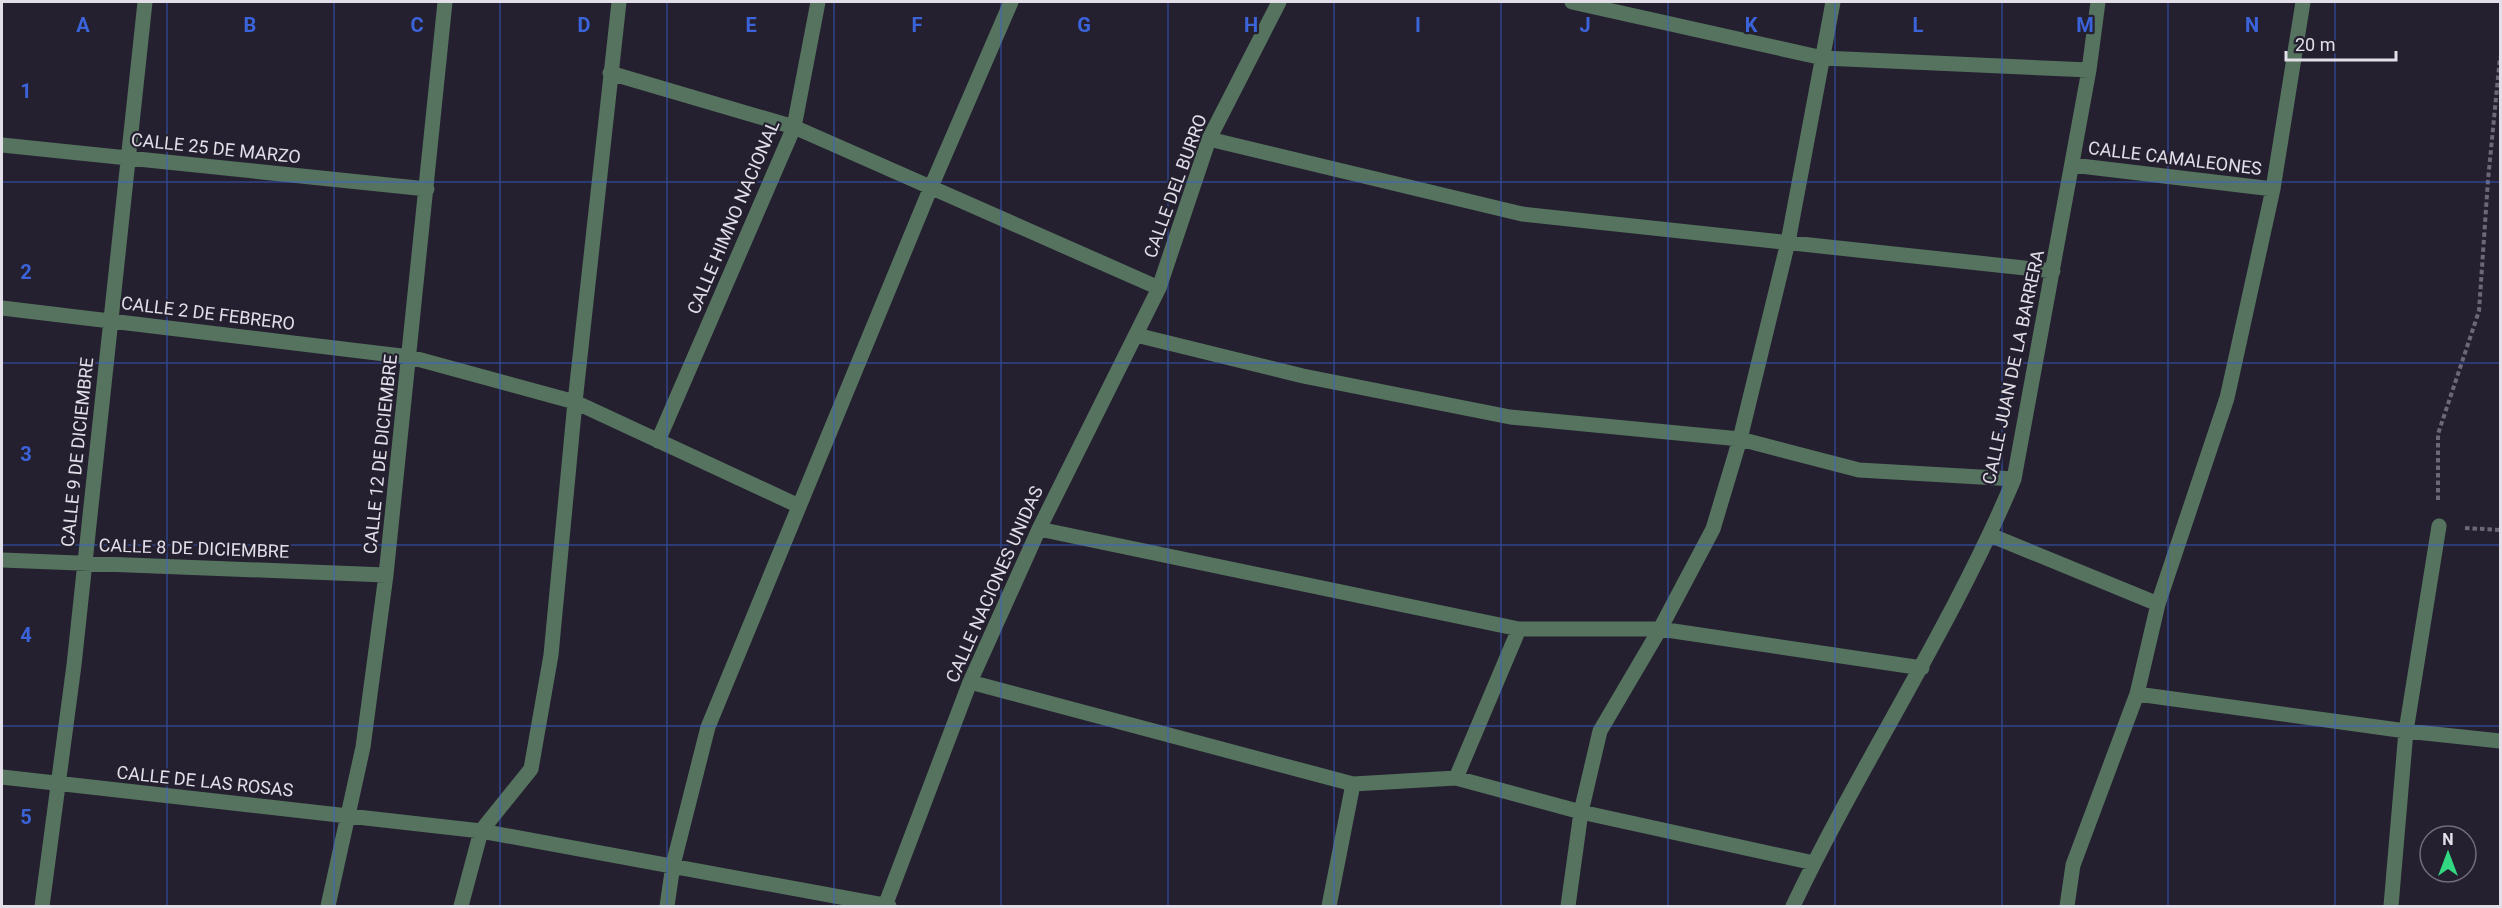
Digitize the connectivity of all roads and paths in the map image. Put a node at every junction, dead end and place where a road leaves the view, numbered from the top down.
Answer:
1 (145, 2) edge
2 (445, 2) edge
3 (619, 2) edge
4 (818, 2) edge
5 (1011, 2) edge
6 (1279, 2) edge
7 (1572, 2) edge
8 (1833, 2) edge
9 (2098, 2) edge
10 (2303, 2) edge
11 (2500, 57) edge
12 (1823, 58) junction
13 (2089, 70) junction
14 (610, 73) junction
15 (794, 127) junction
16 (1209, 139) junction
17 (2, 145) edge
18 (127, 159) junction
19 (2072, 165) junction
20 (931, 187) junction
21 (427, 189) junction
22 (2273, 189) junction
23 (1788, 242) junction
24 (2053, 271) junction
25 (1160, 288) junction
26 (2, 309) edge
27 (110, 321) junction
28 (1136, 335) junction
29 (410, 357) junction
30 (575, 402) junction
31 (1740, 439) junction
32 (658, 441) junction
33 (2014, 479) junction
34 (799, 506) junction
35 (2439, 526) junction
36 (1039, 529) junction
37 (2500, 530) edge
38 (1990, 535) junction
39 (2, 560) edge
40 (85, 564) junction
41 (386, 575) junction
42 (2158, 604) junction
43 (1519, 629) junction
44 (1660, 629) junction
45 (1922, 668) junction
46 (970, 682) junction
47 (2137, 694) junction
48 (2406, 731) junction
49 (2500, 741) edge
50 (2, 777) edge
51 (1456, 778) junction
52 (58, 784) junction
53 (1353, 784) junction
54 (1581, 812) junction
55 (348, 816) junction
56 (481, 831) junction
57 (1814, 863) junction
58 (673, 865) junction
59 (42, 906) edge
60 (328, 906) edge
61 (461, 906) edge
62 (667, 906) edge
63 (887, 906) edge
64 (1329, 906) edge
65 (1568, 906) edge
66 (1794, 906) edge
67 (2067, 906) edge
68 (2391, 906) edge

1 - 18 street, CALLE 9 DE DICIEMBRE
2 - 21 street, CALLE 12 DE DICIEMBRE
3 - 14 street
4 - 15 street, CALLE HIMNO NACIONAL
5 - 20 street
6 - 16 street, CALLE DEL BURRO
7 - 12 street
8 - 12 street
9 - 13 street, CALLE JUAN DE LA BARRERA
10 - 22 street
11 - 35 path
12 - 13 street
12 - 23 street
13 - 19 street, CALLE JUAN DE LA BARRERA
14 - 15 street
14 - 30 street
15 - 20 street
15 - 32 street, CALLE HIMNO NACIONAL
16 - 23 street
16 - 25 street, CALLE DEL BURRO
17 - 18 street, CALLE 25 DE MARZO
18 - 21 street, CALLE 25 DE MARZO
18 - 27 street, CALLE 9 DE DICIEMBRE
19 - 22 street, CALLE CAMALEONES
19 - 24 street, CALLE JUAN DE LA BARRERA
20 - 25 street
20 - 34 street
21 - 29 street, CALLE 12 DE DICIEMBRE
22 - 42 street
23 - 24 street
23 - 31 street
24 - 33 street, CALLE JUAN DE LA BARRERA
25 - 28 street, CALLE NACIONES UNIDAS
26 - 27 street, CALLE 2 DE FEBRERO
27 - 29 street, CALLE 2 DE FEBRERO
27 - 40 street, CALLE 9 DE DICIEMBRE
28 - 31 street
28 - 36 street, CALLE NACIONES UNIDAS
29 - 30 street, CALLE 2 DE FEBRERO
29 - 41 street, CALLE 12 DE DICIEMBRE
30 - 32 street, CALLE 2 DE FEBRERO
30 - 56 street
31 - 33 street
31 - 44 street
32 - 34 street, CALLE 2 DE FEBRERO
33 - 38 street, CALLE JUAN DE LA BARRERA
34 - 58 street
35 - 37 path
35 - 48 street
36 - 43 street
36 - 46 street, CALLE NACIONES UNIDAS
38 - 42 street
38 - 45 street, CALLE JUAN DE LA BARRERA
39 - 40 street, CALLE 8 DE DICIEMBRE
40 - 41 street, CALLE 8 DE DICIEMBRE
40 - 52 street, CALLE 9 DE DICIEMBRE
41 - 55 street, CALLE 12 DE DICIEMBRE
42 - 47 street
43 - 44 street
43 - 51 street
44 - 45 street
44 - 54 street
45 - 57 street, CALLE JUAN DE LA BARRERA
46 - 53 street
46 - 63 street, CALLE NACIONES UNIDAS
47 - 48 street
47 - 67 street
48 - 49 street
48 - 68 street
50 - 52 street, CALLE DE LAS ROSAS
51 - 53 street
51 - 54 street
52 - 55 street, CALLE DE LAS ROSAS
52 - 59 street, CALLE 9 DE DICIEMBRE
53 - 64 street
54 - 57 street
54 - 65 street
55 - 56 street, CALLE DE LAS ROSAS
55 - 60 street, CALLE 12 DE DICIEMBRE
56 - 58 street, CALLE DE LAS ROSAS
56 - 61 street
57 - 66 street, CALLE JUAN DE LA BARRERA
58 - 62 street
58 - 63 street, CALLE DE LAS ROSAS

